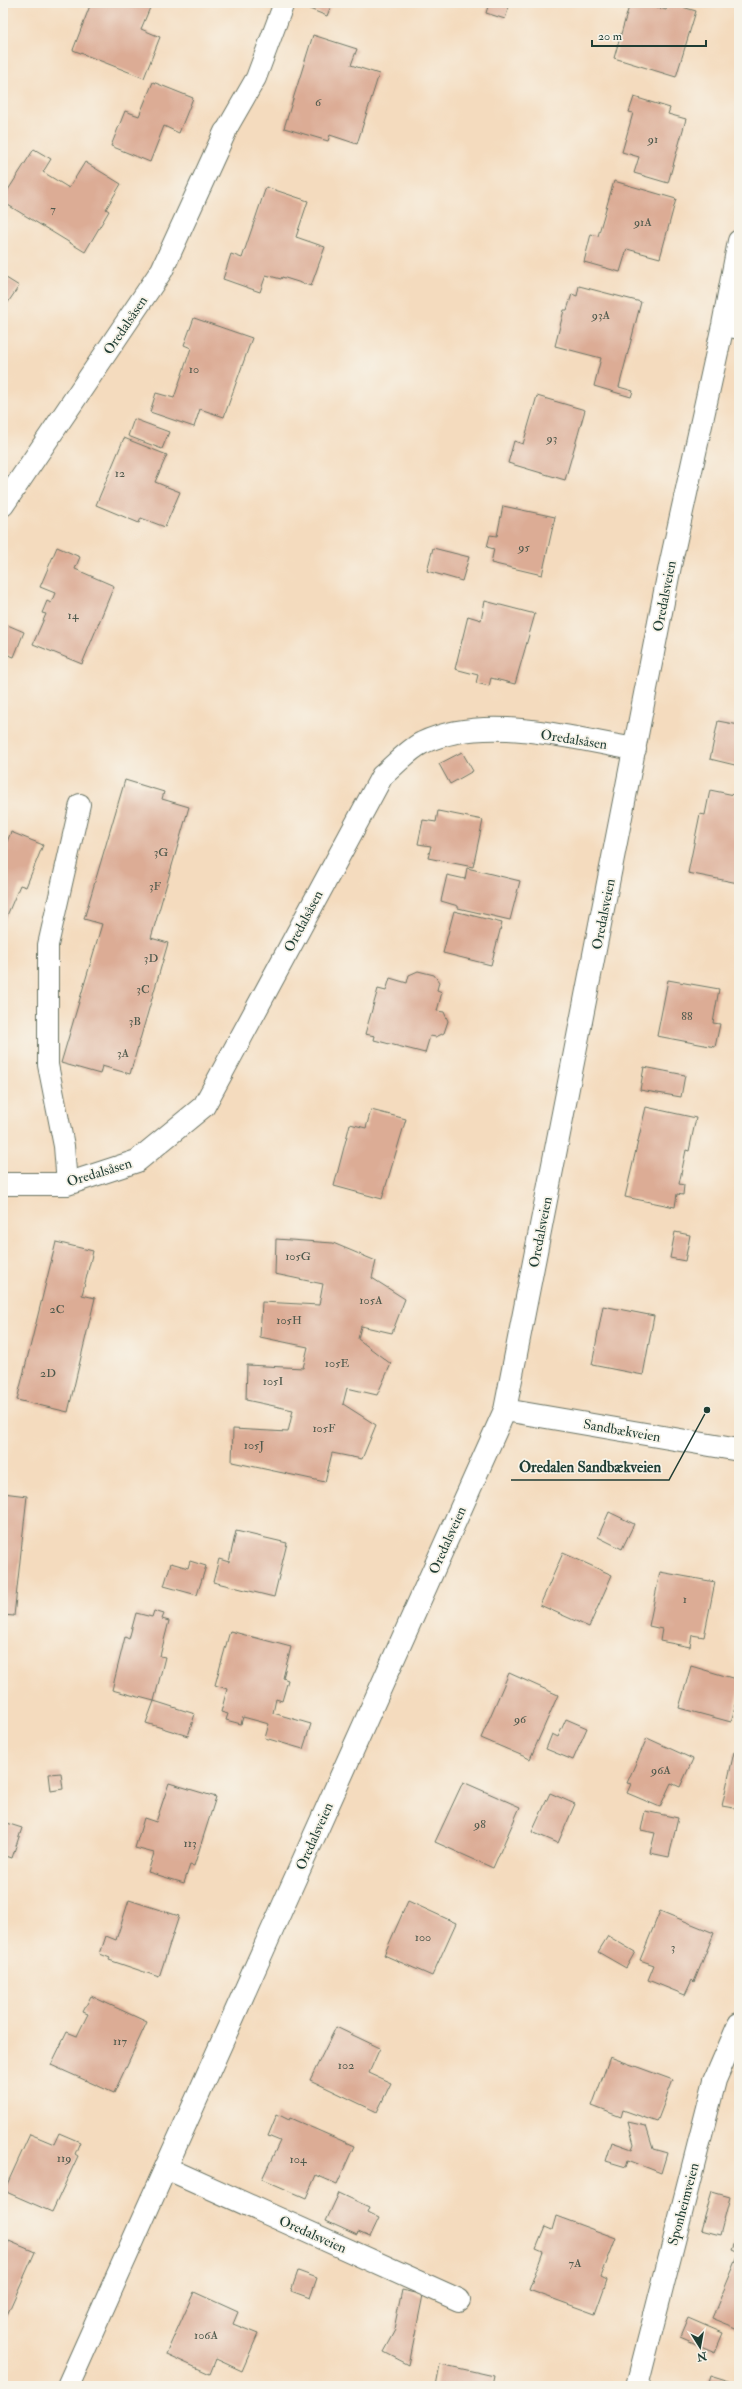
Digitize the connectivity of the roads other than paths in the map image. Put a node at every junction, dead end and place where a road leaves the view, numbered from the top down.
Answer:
1 (284, 3) edge
2 (225, 132) joint
3 (739, 241) edge
4 (731, 327) edge
5 (3, 505) edge
6 (635, 749) junction
7 (80, 804) dead end
8 (3, 1184) edge
9 (67, 1184) junction
10 (505, 1410) junction
11 (739, 1450) edge
12 (739, 2024) edge
13 (166, 2168) junction
14 (459, 2300) dead end
15 (68, 2386) edge
16 (637, 2386) edge

1 - 2 lane
2 - 5 street, Oredalsåsen
3 - 4 street, Oredalsveien
4 - 6 street, Oredalsveien
6 - 9 street, Oredalsåsen
6 - 10 street, Oredalsveien
7 - 9 lane
8 - 9 street, Oredalsåsen
10 - 11 street, Sandbækveien
10 - 13 street, Oredalsveien
12 - 16 street, Sponheimveien
13 - 14 street, Oredalsveien
13 - 15 street, Oredalsveien

